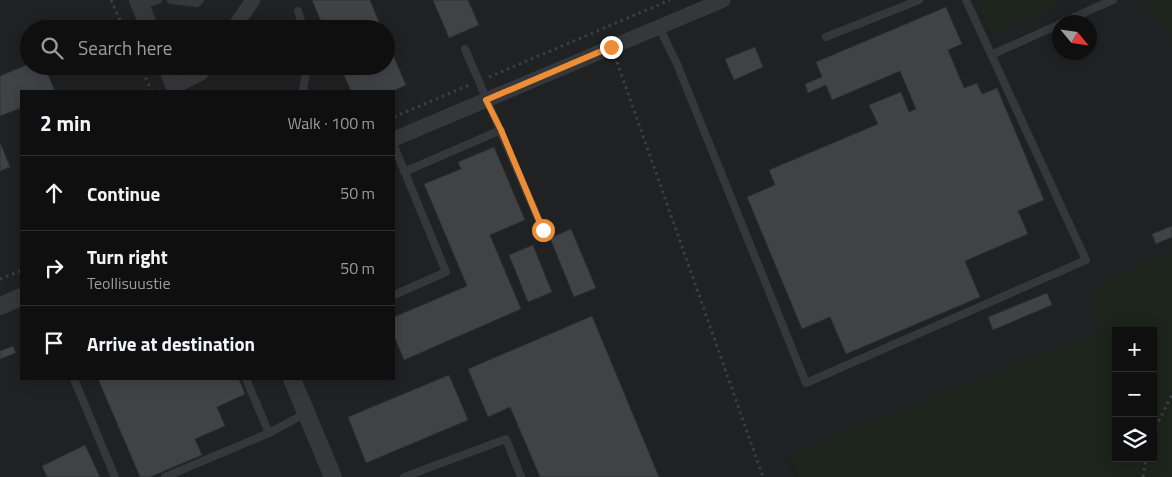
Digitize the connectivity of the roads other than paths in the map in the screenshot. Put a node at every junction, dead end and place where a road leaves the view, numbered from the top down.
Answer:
1 (158, 0) edge
2 (171, 0) edge
3 (200, 0) edge
4 (254, 0) edge
5 (721, 0) edge
6 (919, 0) edge
7 (966, 0) edge
8 (1113, 0) edge
9 (140, 3) edge
10 (298, 11) dead end
11 (1079, 15) edge
12 (147, 20) edge
13 (240, 20) edge
14 (301, 20) edge
15 (660, 27) junction
16 (1052, 27) edge
17 (826, 37) dead end
18 (465, 49) dead end
19 (991, 55) junction
20 (170, 75) edge
21 (196, 75) edge
22 (306, 75) edge
23 (176, 88) edge
24 (303, 90) edge
25 (486, 100) junction
26 (501, 130) junction
27 (395, 139) edge
28 (395, 149) edge
29 (404, 172) junction
30 (543, 230) dead end
31 (395, 295) edge
32 (20, 297) edge
33 (0, 306) edge
34 (74, 380) edge
35 (246, 380) edge
36 (292, 380) edge
37 (306, 413) junction
38 (269, 433) junction
39 (115, 477) edge
40 (165, 477) edge
41 (333, 477) edge
42 (404, 477) edge
43 (521, 477) edge

1 - 9 lane
2 - 3 lane
4 - 13 street
5 - 15 street
6 - 17 lane
7 - 19 lane
8 - 11 lane
9 - 12 street
10 - 14 lane
15 - 19 lane
15 - 25 street
16 - 19 lane
18 - 25 lane
20 - 23 street
21 - 23 street
22 - 24 lane
25 - 26 lane
25 - 27 street
26 - 29 lane
26 - 30 lane
28 - 29 lane
29 - 31 lane
32 - 33 street
34 - 39 lane
35 - 38 lane
36 - 37 street
37 - 38 lane
37 - 41 street
38 - 40 lane
42 - 43 lane

